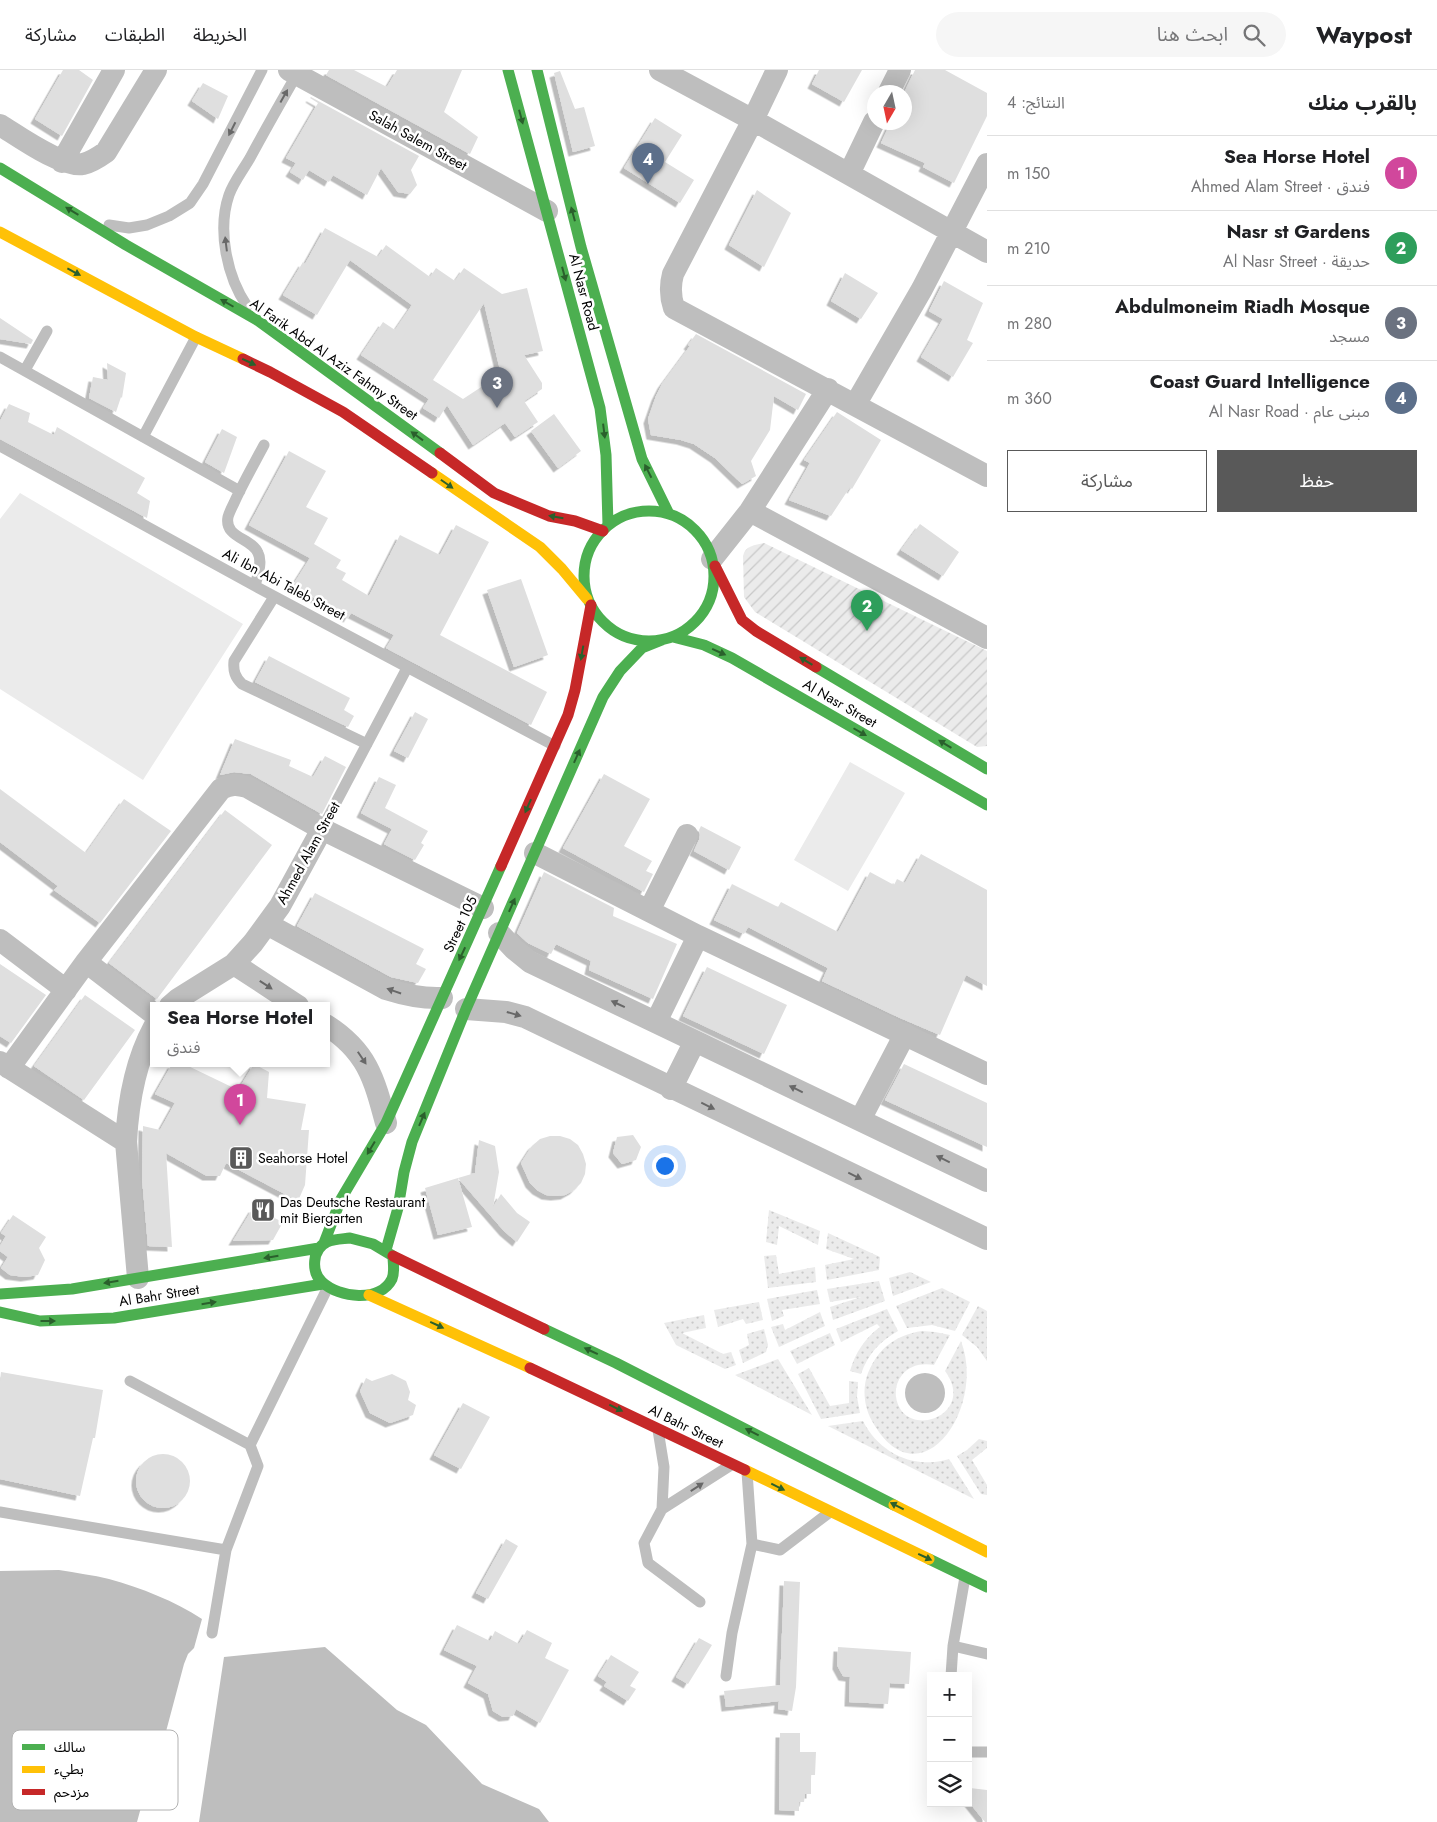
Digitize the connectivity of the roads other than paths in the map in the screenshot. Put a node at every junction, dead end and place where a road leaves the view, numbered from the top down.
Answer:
1 (114, 70) edge
2 (156, 70) edge
3 (262, 70) edge
4 (508, 70) edge
5 (537, 70) edge
6 (777, 70) edge
7 (900, 70) edge
8 (663, 71) edge
9 (293, 72) edge
10 (322, 78) edge
11 (892, 85) edge
12 (753, 120) junction
13 (0, 125) edge
14 (870, 130) edge
15 (62, 162) junction
16 (987, 164) edge
17 (0, 168) edge
18 (849, 174) junction
19 (547, 211) junction
20 (92, 223) junction
21 (0, 232) edge
22 (951, 232) junction
23 (987, 252) edge
24 (257, 320) junction
25 (47, 330) dead end
26 (196, 338) junction
27 (2, 362) edge
28 (25, 370) junction
29 (828, 389) junction
30 (855, 405) junction
31 (144, 437) junction
32 (264, 445) dead end
33 (0, 446) edge
34 (987, 476) edge
35 (240, 491) junction
36 (750, 511) junction
37 (669, 514) junction
38 (605, 528) junction
39 (714, 563) junction
40 (255, 586) junction
41 (274, 597) junction
42 (589, 602) junction
43 (987, 638) edge
44 (667, 639) junction
45 (408, 668) junction
46 (367, 744) junction
47 (555, 746) junction
48 (984, 763) edge
49 (987, 805) edge
50 (322, 829) junction
51 (687, 835) dead end
52 (535, 853) junction
53 (483, 908) junction
54 (649, 911) junction
55 (267, 924) junction
56 (499, 933) junction
57 (698, 936) junction
58 (0, 940) edge
59 (86, 962) junction
60 (234, 964) junction
61 (66, 990) junction
62 (442, 998) junction
63 (175, 1002) edge
64 (292, 1002) edge
65 (466, 1009) junction
66 (150, 1011) edge
67 (656, 1022) junction
68 (330, 1028) edge
69 (150, 1034) edge
70 (905, 1034) junction
71 (695, 1040) junction
72 (5, 1065) edge
73 (987, 1074) edge
74 (671, 1089) junction
75 (860, 1120) junction
76 (386, 1123) junction
77 (126, 1142) junction
78 (987, 1180) edge
79 (987, 1239) edge
80 (322, 1246) junction
81 (389, 1253) junction
82 (138, 1278) junction
83 (325, 1285) junction
84 (0, 1294) edge
85 (369, 1295) junction
86 (0, 1312) edge
87 (130, 1381) dead end
88 (658, 1429) junction
89 (250, 1445) junction
90 (731, 1465) junction
91 (747, 1472) junction
92 (662, 1510) junction
93 (0, 1512) edge
94 (830, 1512) junction
95 (752, 1544) junction
96 (226, 1550) junction
97 (987, 1552) edge
98 (965, 1577) junction
99 (987, 1587) edge
100 (700, 1602) dead end
101 (212, 1633) dead end
102 (953, 1646) junction
103 (987, 1654) edge
104 (951, 1672) edge
105 (726, 1676) dead end
106 (972, 1752) edge
107 (987, 1752) edge

1 - 15 street
2 - 15 street
3 -> 20 lane
4 -> 19 main road, Al Nasr Road
37 -> 5 main road, Al Nasr Road
6 - 12 street
7 - 11 street
8 - 12 street
9 - 10 street, Salah Salem Street
24 -> 9 lane
10 - 19 street, Salah Salem Street
12 - 18 street
12 - 29 street
13 - 15 street
14 - 18 street
16 - 22 street
20 -> 17 main road, Al Farik Abd Al Aziz Fahmy Street
18 - 22 street
19 -> 38 main road, Al Nasr Road
24 -> 20 main road, Al Farik Abd Al Aziz Fahmy Street
21 -> 26 main road
22 - 23 street
22 - 30 street
38 -> 24 main road, Al Farik Abd Al Aziz Fahmy Street
25 - 28 lane
26 - 31 lane
26 -> 42 main road
27 - 28 lane
28 - 31 lane
29 - 30 street
29 - 36 street
30 - 34 street
31 - 35 lane
32 - 35 lane
33 - 40 lane, Ali Ibn Abi Taleb Street
35 - 40 lane
36 - 39 street
36 - 43 street
37 - 38 main road
37 - 39 main road
38 - 42 main road
39 - 44 main road
48 -> 39 main road, Al Nasr Street
40 - 41 lane, Ali Ibn Abi Taleb Street
41 - 45 lane, Ali Ibn Abi Taleb Street
41 - 46 lane
42 - 44 main road
42 -> 47 main road, Street 105
44 -> 49 main road, Al Nasr Street
52 -> 44 main road
45 - 46 lane, Ahmed Alam Street
45 - 47 lane, Ali Ibn Abi Taleb Street
46 - 50 lane, Ahmed Alam Street
47 -> 53 main road, Street 105
50 - 53 street
50 - 55 street, Ahmed Alam Street
50 - 59 street
51 - 54 street
52 - 54 street
56 -> 52 main road
53 -> 62 main road, Street 105
54 - 57 street
55 - 60 street, Ahmed Alam Street
62 -> 55 street
56 - 65 main road
67 -> 56 street
57 - 67 street
57 - 70 street
58 - 61 street
59 - 61 street
59 - 66 street
60 - 63 street, Ahmed Alam Street
60 -> 64 street
61 - 72 street
62 - 76 main road, Street 105
65 -> 74 street
81 -> 65 main road
67 - 71 street
68 -> 76 street
69 - 77 street
70 - 73 street
70 - 75 street
71 - 74 street
75 -> 71 street
72 - 77 street
74 -> 79 street
78 -> 75 street
76 -> 80 main road, Street 105
77 - 82 street
80 - 81 main road
80 -> 82 main road, Al Bahr Street
80 - 83 main road
81 - 85 main road
97 -> 81 main road, Al Bahr Street
82 -> 84 main road, Al Bahr Street
83 - 85 main road
86 -> 83 main road, Al Bahr Street
83 - 89 lane
85 -> 88 main road, Al Bahr Street
87 - 89 lane
88 - 90 main road, Al Bahr Street
88 - 92 lane
89 - 96 lane
90 - 91 main road, Al Bahr Street
92 -> 90 lane
91 -> 94 main road, Al Bahr Street
91 - 95 lane
92 - 100 lane
93 - 96 lane
94 - 95 lane
94 -> 98 main road, Al Bahr Street
95 - 105 lane
96 - 101 lane
98 - 99 main road, Al Bahr Street
98 - 102 lane
102 - 103 lane
102 - 104 lane
106 - 107 lane

